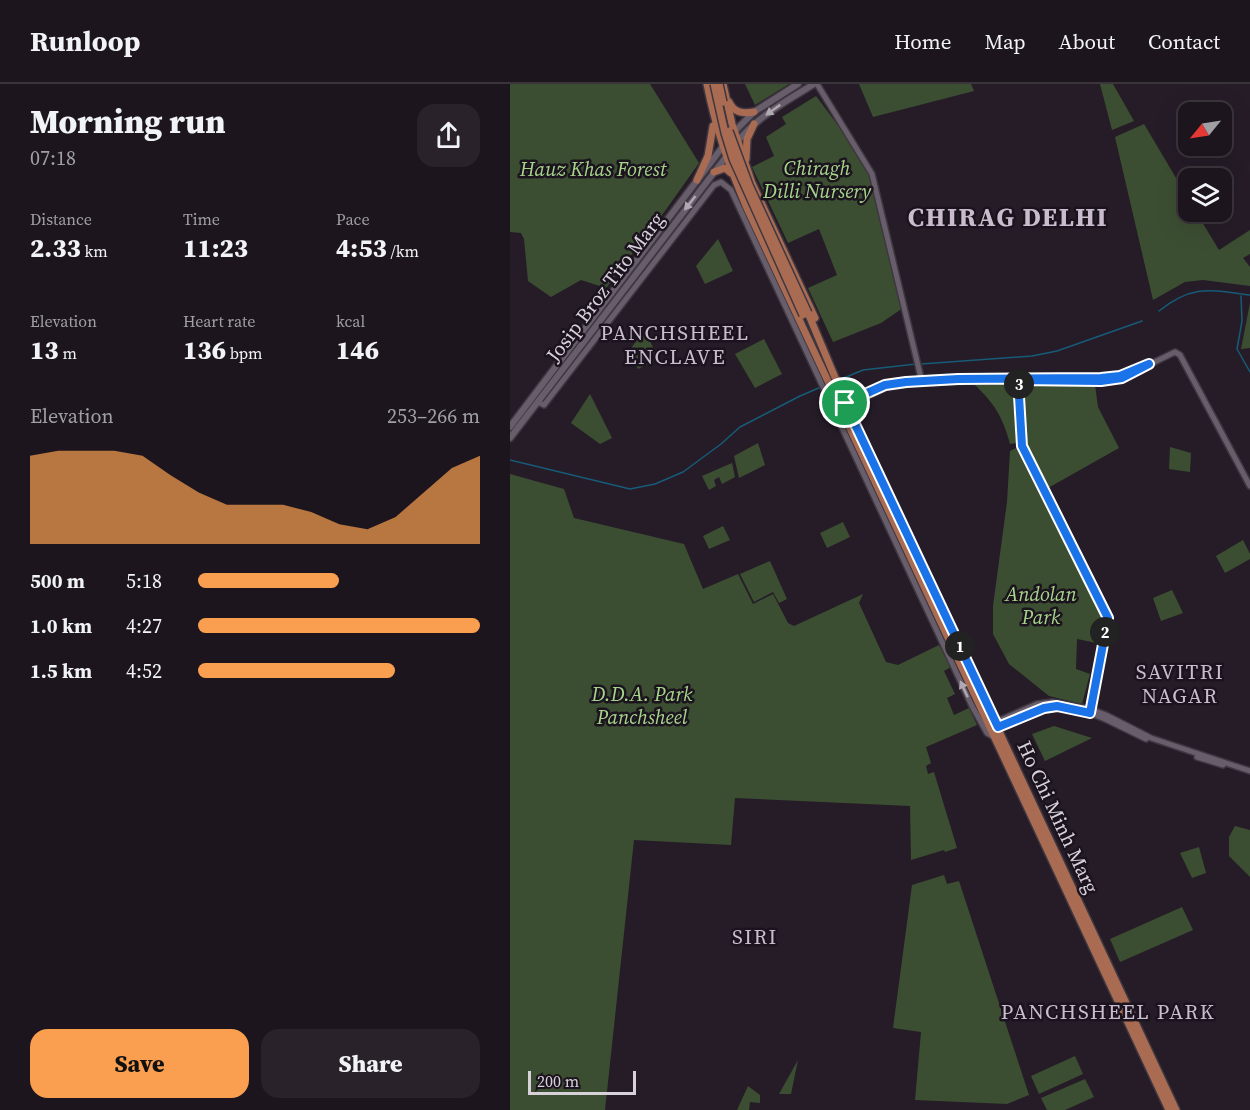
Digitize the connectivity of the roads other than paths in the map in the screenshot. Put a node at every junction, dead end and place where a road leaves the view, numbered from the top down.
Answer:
1 (707, 84) edge
2 (714, 84) edge
3 (798, 84) edge
4 (815, 84) edge
5 (722, 87) edge
6 (754, 112) junction
7 (714, 118) junction
8 (754, 124) junction
9 (734, 132) junction
10 (737, 142) junction
11 (722, 148) junction
12 (725, 157) junction
13 (747, 168) junction
14 (714, 172) junction
15 (733, 175) junction
16 (697, 180) junction
17 (775, 230) junction
18 (761, 236) junction
19 (806, 314) junction
20 (817, 346) junction
21 (1149, 364) junction
22 (819, 368) junction
23 (921, 379) junction
24 (1018, 380) junction
25 (538, 402) junction
26 (841, 405) junction
27 (510, 427) edge
28 (510, 438) edge
29 (1250, 486) edge
30 (1090, 711) junction
31 (997, 725) junction
32 (995, 738) junction
33 (1250, 772) edge
34 (1160, 1090) junction
35 (1164, 1110) edge
36 (1175, 1110) edge

1 - 7 main road
2 - 19 main road, bridge
3 - 6 main road, Josip Broz Tito Marg
4 -> 8 main road, Josip Broz Tito Marg
4 - 23 street
5 - 6 main road
5 - 9 main road
5 - 19 main road, bridge
6 - 9 main road, Josip Broz Tito Marg
7 - 11 main road
7 - 16 main road
8 - 10 main road, Josip Broz Tito Marg
8 - 13 main road
9 - 10 main road
9 - 11 main road, Josip Broz Tito Marg
10 - 12 main road, Josip Broz Tito Marg
10 - 13 main road
11 - 12 main road
11 - 16 main road, Josip Broz Tito Marg
12 - 14 main road, Josip Broz Tito Marg
12 - 15 main road
13 - 17 main road
14 - 15 main road
14 -> 25 main road, Josip Broz Tito Marg
15 - 18 main road
16 - 27 main road, Josip Broz Tito Marg
17 - 18 main road
17 - 20 main road
18 - 20 main road
19 - 20 main road
19 - 22 main road
20 - 22 main road
20 - 26 main road, Ho Chi Minh Marg
21 - 23 street
21 - 24 street
21 - 29 street
22 - 25 street
22 - 26 main road, Ho Chi Minh Marg
23 - 24 street
23 - 26 street
24 - 30 street
25 - 28 main road, Josip Broz Tito Marg
26 - 31 main road, Ho Chi Minh Marg
26 - 32 main road, Ho Chi Minh Marg
32 -> 26 street
30 - 31 street
30 - 33 street
31 - 36 main road, Ho Chi Minh Marg
32 - 34 main road, Ho Chi Minh Marg
34 - 35 main road
34 - 36 main road

